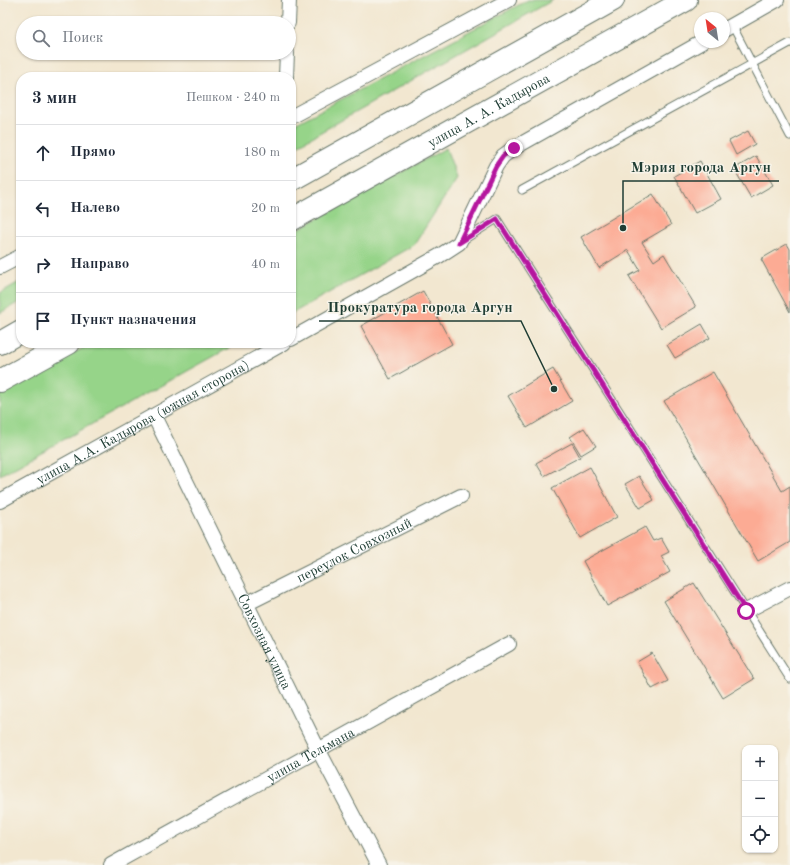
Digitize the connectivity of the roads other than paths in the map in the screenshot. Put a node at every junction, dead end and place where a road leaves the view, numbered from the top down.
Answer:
1 (290, 0) edge
2 (509, 0) edge
3 (613, 0) edge
4 (686, 0) edge
5 (777, 0) edge
6 (289, 16) edge
7 (730, 26) edge
8 (730, 30) edge
9 (790, 44) edge
10 (694, 47) edge
11 (287, 60) edge
12 (752, 64) junction
13 (286, 72) edge
14 (296, 114) edge
15 (790, 136) edge
16 (296, 177) edge
17 (522, 190) dead end
18 (296, 217) edge
19 (459, 243) junction
20 (16, 259) edge
21 (0, 267) edge
22 (16, 334) edge
23 (296, 336) edge
24 (0, 343) edge
25 (60, 348) edge
26 (275, 348) edge
27 (0, 381) edge
28 (154, 416) junction
29 (461, 496) dead end
30 (0, 501) edge
31 (790, 588) edge
32 (246, 604) junction
33 (746, 611) junction
34 (509, 644) dead end
35 (790, 679) edge
36 (318, 749) junction
37 (112, 865) edge
38 (379, 865) edge

1 - 6 street
2 - 14 street
3 - 16 main road
4 - 18 main road, улица А. А. Кадырова
5 - 7 street
8 - 12 lane
9 - 12 lane
10 - 19 street
11 - 13 street
12 - 15 lane
12 - 17 lane
19 - 23 street
19 - 33 lane
20 - 21 street
22 - 24 main road
25 - 27 main road
26 - 28 street, улица А.А. Кадырова (южная сторона)
28 - 30 street, улица А.А. Кадырова (южная сторона)
28 - 32 street, Совхозная улица
29 - 32 street, переулок Совхозный
31 - 33 street
32 - 36 street, Совхозная улица
33 - 35 lane
34 - 36 street, улица Тельмана
36 - 37 street, улица Тельмана
36 - 38 street, Совхозная улица

